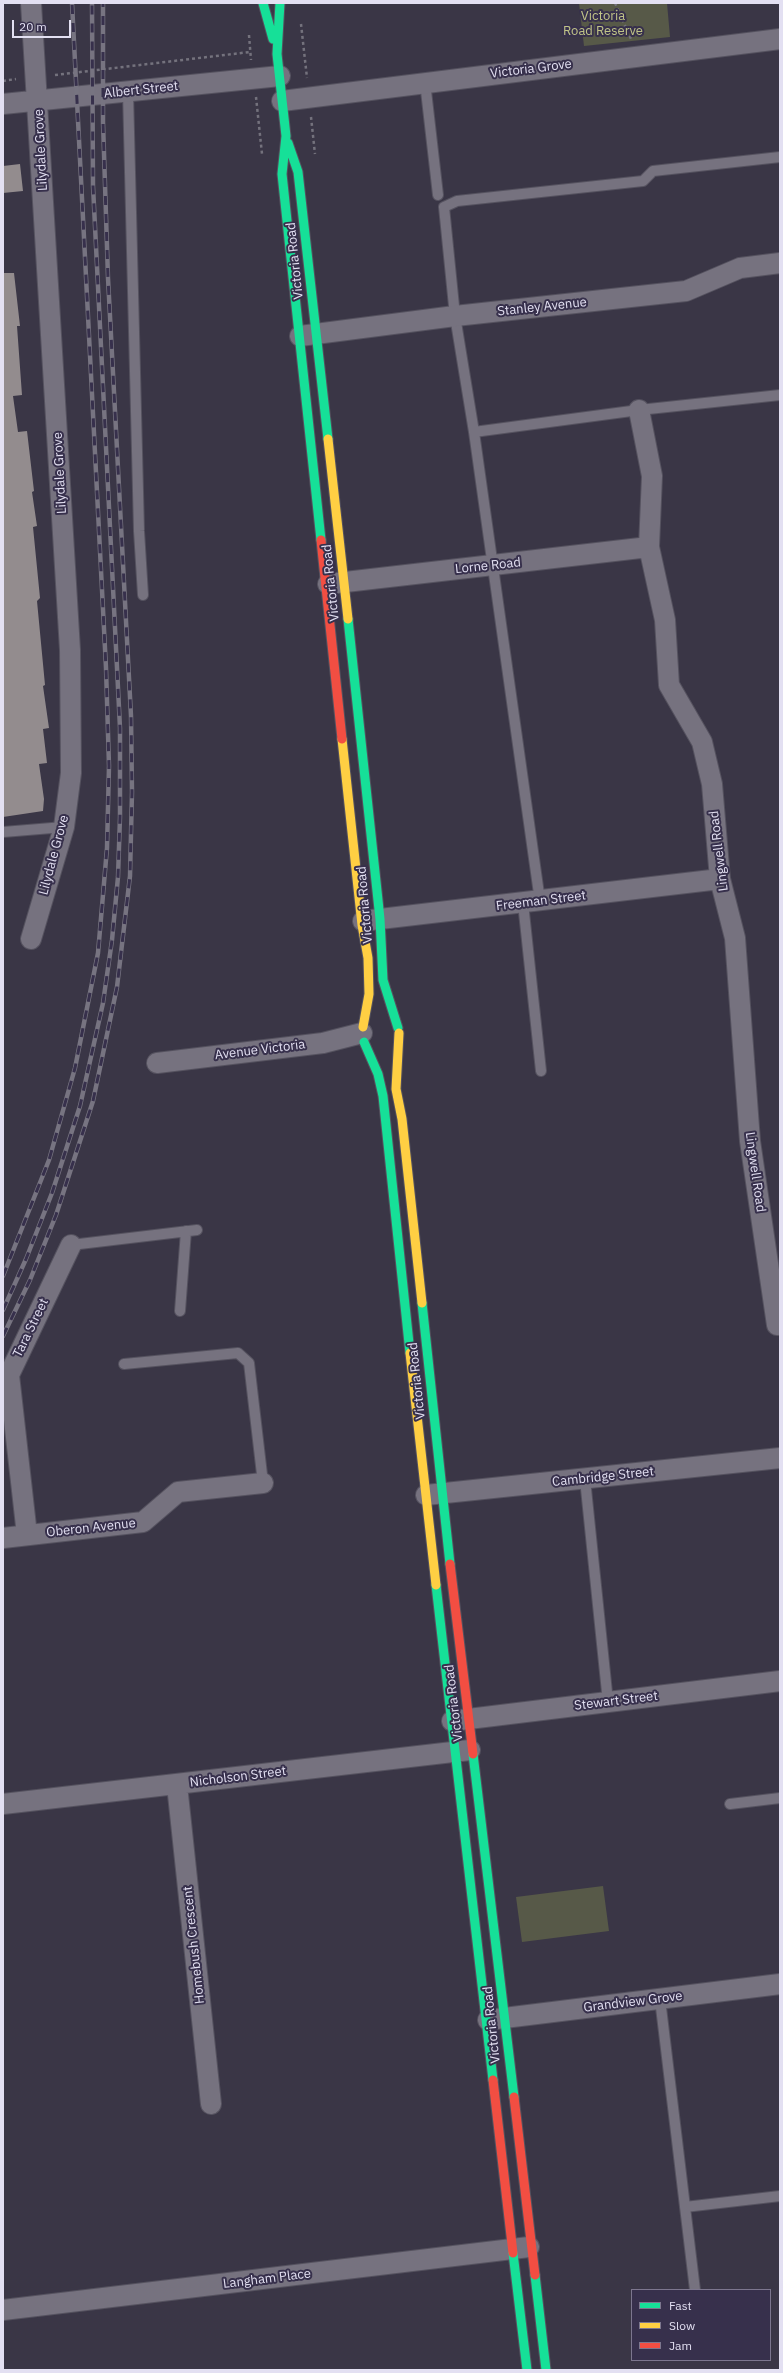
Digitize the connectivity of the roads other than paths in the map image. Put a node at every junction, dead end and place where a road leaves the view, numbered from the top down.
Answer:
1 (31, 3) edge
2 (263, 3) edge
3 (280, 3) edge
4 (780, 39) edge
5 (277, 54) junction
6 (280, 76) junction
7 (425, 82) junction
8 (128, 92) junction
9 (38, 100) junction
10 (282, 101) junction
11 (3, 104) edge
12 (286, 136) junction
13 (780, 157) edge
14 (438, 195) dead end
15 (780, 263) edge
16 (455, 316) junction
17 (308, 335) junction
18 (780, 395) edge
19 (638, 410) junction
20 (474, 432) junction
21 (649, 547) junction
22 (492, 566) junction
23 (335, 583) junction
24 (143, 595) dead end
25 (64, 827) junction
26 (3, 832) edge
27 (720, 879) junction
28 (531, 902) junction
29 (371, 920) junction
30 (31, 939) dead end
31 (383, 1015) dead end
32 (373, 1017) dead end
33 (399, 1031) junction
34 (363, 1034) junction
35 (157, 1063) dead end
36 (541, 1071) dead end
37 (412, 1208) junction
38 (394, 1210) junction
39 (197, 1230) dead end
40 (186, 1232) junction
41 (71, 1245) joint
42 (180, 1311) dead end
43 (777, 1326) dead end
44 (124, 1364) dead end
45 (780, 1458) edge
46 (585, 1479) junction
47 (263, 1483) joint
48 (434, 1494) junction
49 (27, 1535) junction
50 (3, 1538) edge
51 (780, 1681) edge
52 (608, 1702) junction
53 (460, 1720) junction
54 (464, 1750) junction
55 (177, 1785) junction
56 (780, 1798) edge
57 (3, 1804) edge
58 (730, 1804) dead end
59 (780, 1984) edge
60 (660, 1998) junction
61 (495, 2019) junction
62 (211, 2104) dead end
63 (780, 2196) edge
64 (685, 2207) junction
65 (522, 2248) junction
66 (695, 2289) edge
67 (3, 2310) edge
68 (527, 2370) edge
69 (546, 2370) edge

1 - 9 street, Lilydale Grove
2 - 5 street, Victoria Road
3 - 5 street, Victoria Road
4 - 7 street, Victoria Grove
5 - 6 street, Victoria Road
6 - 8 street, Albert Street
6 - 10 street, Victoria Road
7 - 10 street, Victoria Grove
7 - 14 lane
8 - 9 street, Albert Street
8 - 24 lane
9 - 11 street, Albert Street
9 - 25 street, Lilydale Grove
10 - 12 street, Victoria Road
12 - 17 street, Victoria Road
12 - 17 street, Victoria Road
13 - 16 lane
15 - 16 street, Stanley Avenue
16 - 17 street, Stanley Avenue
16 - 20 lane
17 - 23 street, Victoria Road
17 - 23 street, Victoria Road
18 - 19 lane
19 - 20 lane
19 - 21 street, Lingwell Road
20 - 22 lane
21 - 22 street, Lorne Road
21 - 27 street, Lingwell Road
22 - 23 street, Lorne Road
22 - 28 lane
23 - 29 street, Victoria Road
23 - 29 street, Victoria Road
25 - 26 lane
25 - 30 street, Lilydale Grove
27 - 28 street, Freeman Street
27 - 43 street, Lingwell Road
28 - 29 street, Freeman Street
28 - 36 lane
29 - 33 street, Victoria Road
29 - 34 street, Victoria Road
31 - 33 street
32 - 34 street
33 - 34 street
33 - 37 street, Victoria Road
34 - 35 street, Avenue Victoria
34 - 38 street, Victoria Road
37 - 38 street
37 - 48 street, Victoria Road
38 - 48 street, Victoria Road
39 - 40 lane
40 - 41 lane
40 - 42 lane
41 - 49 street, Tara Street
44 - 47 lane
45 - 46 street, Cambridge Street
46 - 48 street, Cambridge Street
46 - 52 lane
47 - 49 street, Oberon Avenue
48 - 53 street, Victoria Road
48 - 53 street, Victoria Road
49 - 50 street, Oberon Avenue
51 - 52 street, Stewart Street
52 - 53 street, Stewart Street
53 - 54 street, Victoria Road
53 - 54 street, Victoria Road
54 - 55 street, Nicholson Street
54 - 61 street, Victoria Road
54 - 61 street, Victoria Road
55 - 57 street, Nicholson Street
55 - 62 street, Homebush Crescent
56 - 58 lane
59 - 60 street, Grandview Grove
60 - 61 street, Grandview Grove
60 - 64 lane
61 - 65 street, Victoria Road
61 - 65 street, Victoria Road
63 - 64 lane
64 - 66 lane
65 - 67 street, Langham Place
65 - 68 street, Victoria Road
65 - 69 street, Victoria Road

